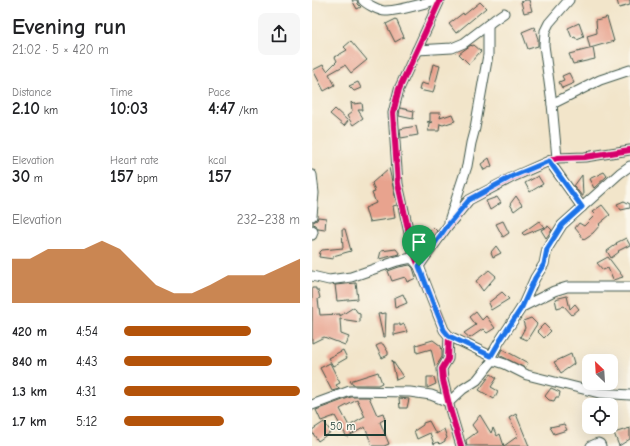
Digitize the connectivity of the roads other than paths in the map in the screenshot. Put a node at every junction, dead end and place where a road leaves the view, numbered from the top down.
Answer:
1 (363, 0) edge
2 (436, 0) edge
3 (440, 0) edge
4 (569, 0) edge
5 (504, 13) dead end
6 (488, 24) junction
7 (417, 50) junction
8 (630, 70) edge
9 (552, 104) junction
10 (630, 150) edge
11 (553, 160) junction
12 (630, 166) edge
13 (312, 175) edge
14 (582, 207) junction
15 (312, 216) edge
16 (447, 226) junction
17 (312, 230) edge
18 (312, 235) edge
19 (419, 266) junction
20 (312, 276) edge
21 (630, 287) edge
22 (522, 307) junction
23 (449, 336) junction
24 (492, 358) junction
25 (630, 395) edge
26 (449, 402) junction
27 (312, 405) edge
28 (461, 446) edge
29 (590, 446) edge
30 (601, 446) edge

1 - 2 street
3 - 7 street
4 - 9 street
5 - 6 street
6 - 7 street
6 - 16 street
7 - 19 street
8 - 9 street
9 - 11 street
10 - 11 street
11 - 14 street
11 - 16 street
12 - 14 street
13 - 15 street
14 - 22 street
16 - 19 street
17 - 18 street
19 - 20 street
19 - 23 street
21 - 22 street
22 - 24 street
23 - 24 street
23 - 26 street
24 - 25 street
24 - 26 street
26 - 27 street
26 - 28 street
29 - 30 street

